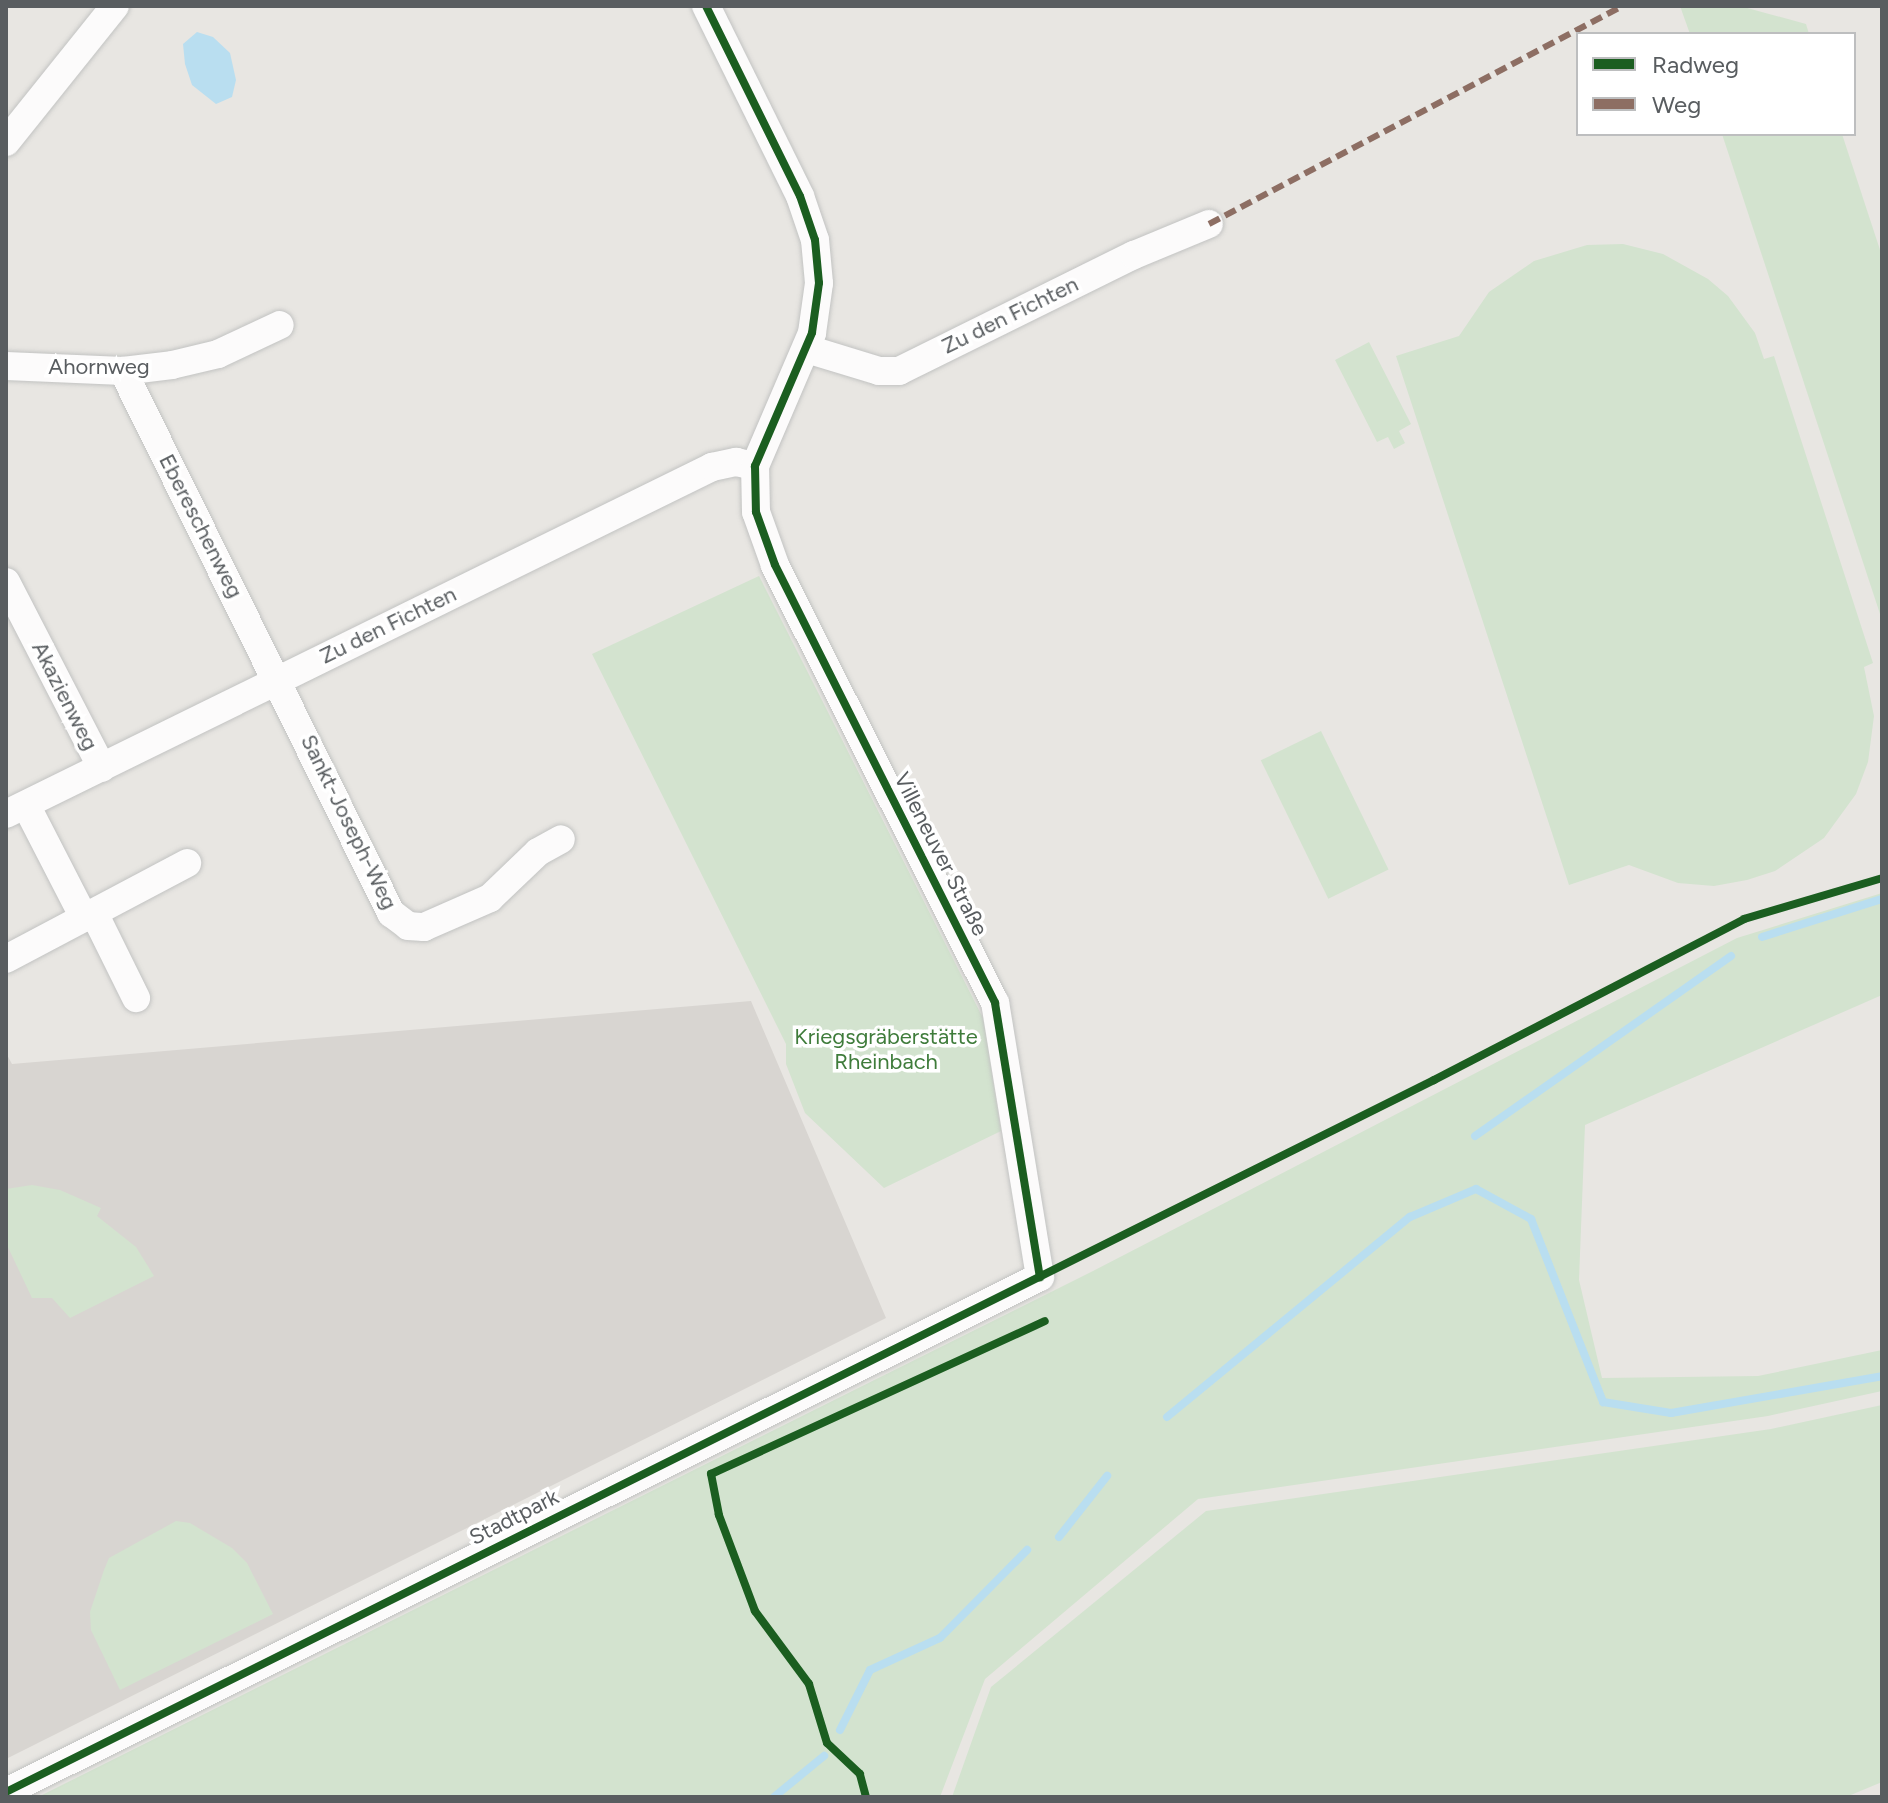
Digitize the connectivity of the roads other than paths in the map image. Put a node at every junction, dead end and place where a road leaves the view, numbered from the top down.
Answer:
1 (115, 6) edge
2 (706, 6) edge
3 (6, 142) edge
4 (1209, 224) dead end
5 (280, 325) dead end
6 (807, 349) junction
7 (6, 366) edge
8 (123, 371) junction
9 (755, 466) junction
10 (6, 582) edge
11 (278, 680) junction
12 (102, 768) junction
13 (16, 810) edge
14 (561, 839) dead end
15 (187, 863) dead end
16 (89, 915) junction
17 (6, 959) edge
18 (136, 998) dead end
19 (1040, 1277) joint
20 (6, 1792) edge

1 - 3 street
2 - 6 street
4 - 6 street, Zu den Fichten
5 - 8 street, Ahornweg
6 - 9 street
7 - 8 street, Ahornweg
8 - 11 street, Ebereschenweg
9 - 11 street, Zu den Fichten
9 - 19 street, Villeneuver Straße
10 - 12 street, Akazienweg
11 - 12 street, Zu den Fichten
11 - 14 street, Sankt-Joseph-Weg
12 - 13 street, Zu den Fichten
13 - 16 street, Zu den Fichten
15 - 16 street
16 - 17 street
16 - 18 street, Zu den Fichten
19 - 20 street, Stadtpark

